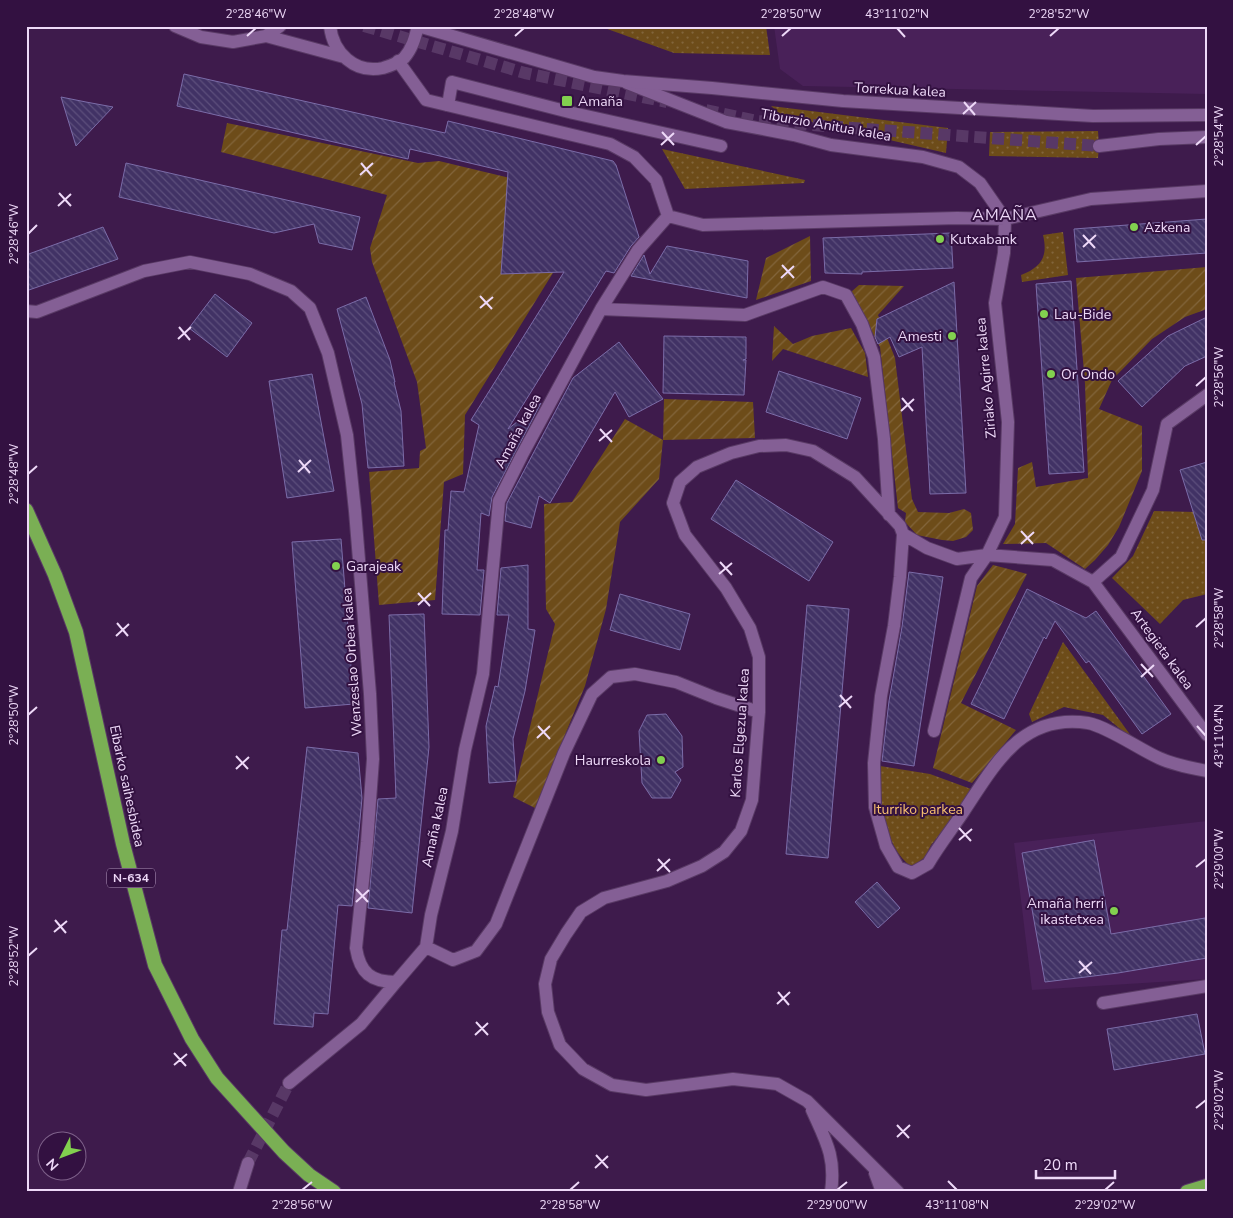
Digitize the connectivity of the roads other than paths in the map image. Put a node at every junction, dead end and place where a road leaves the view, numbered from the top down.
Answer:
1 (175, 26) edge
2 (280, 26) edge
3 (330, 26) edge
4 (418, 26) edge
5 (266, 36) junction
6 (344, 57) junction
7 (398, 61) junction
8 (623, 81) junction
9 (448, 105) junction
10 (1207, 115) edge
11 (1207, 137) edge
12 (721, 146) dead end
13 (1100, 146) tunnel mouth
14 (1207, 191) edge
15 (668, 216) junction
16 (1005, 219) junction
17 (601, 309) junction
18 (26, 310) edge
19 (1207, 395) edge
20 (26, 510) edge
21 (889, 514) junction
22 (902, 534) junction
23 (987, 555) junction
24 (1093, 582) junction
25 (759, 712) junction
26 (934, 730) dead end
27 (1207, 735) edge
28 (1207, 772) edge
29 (426, 947) junction
30 (396, 982) junction
31 (1207, 986) edge
32 (1103, 1003) dead end
33 (289, 1083) tunnel mouth
34 (807, 1101) junction
35 (248, 1163) tunnel mouth
36 (872, 1166) junction
37 (1207, 1186) edge
38 (239, 1192) edge
39 (334, 1192) edge
40 (831, 1192) edge
41 (882, 1192) edge
42 (898, 1192) edge
43 (1187, 1192) edge

1 - 5 street
2 - 5 street
3 - 6 street
4 - 7 street
4 - 8 street
5 - 6 street
6 - 7 street
7 - 9 street
8 - 10 street, Torrekua kalea
8 - 16 street, Tiburzio Anitua kalea
9 - 12 street
9 - 15 street
11 - 13 street
14 - 16 street
15 - 16 street
15 - 17 street, Amaña kalea
16 - 23 street, Ziriako Agirre kalea
17 - 21 street
17 - 29 street, Amaña kalea
18 - 30 street, Wenzeslao Orbea kalea
19 - 24 street
20 - 39 highway, Eibarko saihesbidea / N-634
21 - 22 street, Karlos Elgezua kalea
21 - 25 street, Karlos Elgezua kalea
22 - 23 street, Karlos Elgezua kalea
22 - 28 street
23 - 24 street, Karlos Elgezua kalea
23 - 26 street, Ziriako Agirre kalea
24 - 27 street, Artegieta kalea
25 - 29 street
25 - 34 street, Karlos Elgezua kalea
29 - 30 street
30 - 33 street
31 - 32 street
34 - 36 street, Karlos Elgezua kalea
34 - 40 street
35 - 38 street
36 - 41 street
36 - 42 street, Karlos Elgezua kalea
37 - 43 highway

